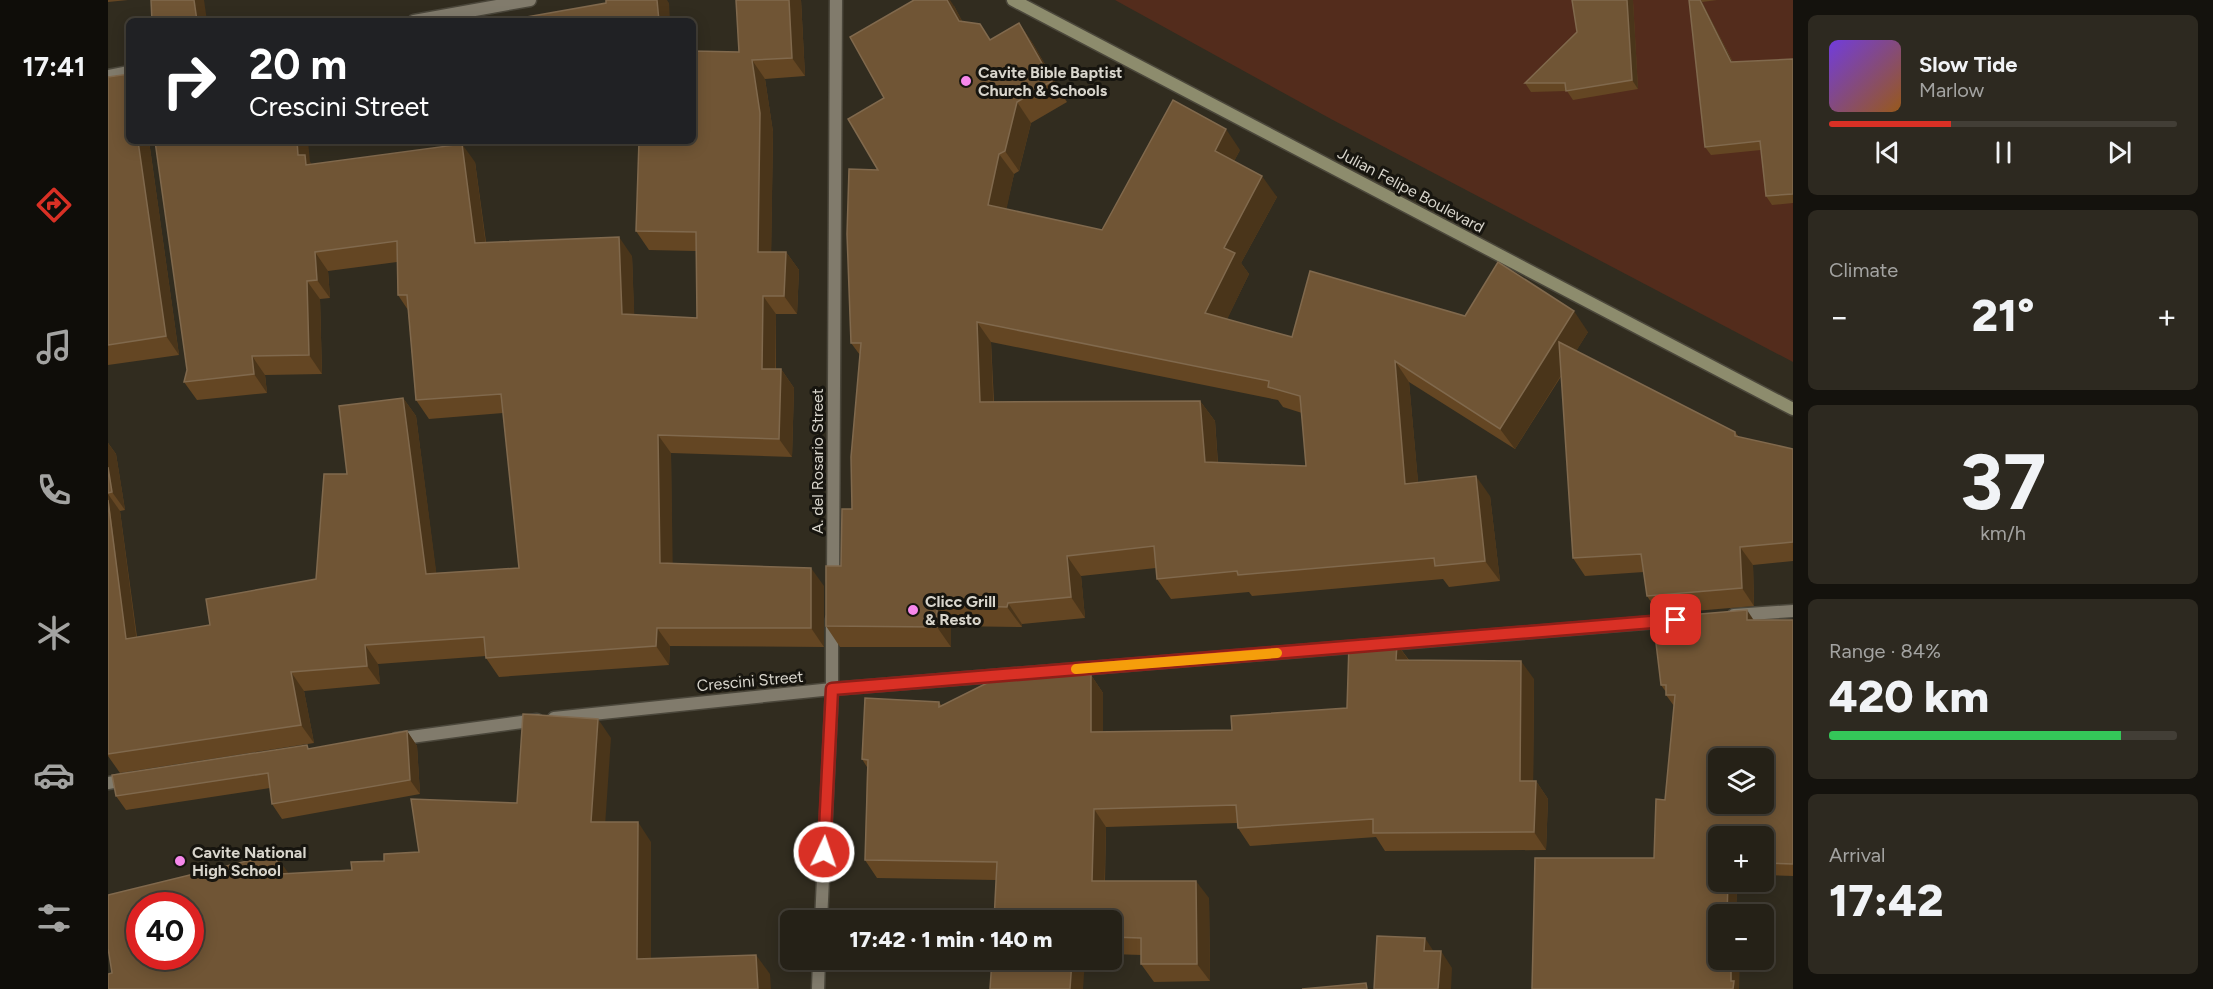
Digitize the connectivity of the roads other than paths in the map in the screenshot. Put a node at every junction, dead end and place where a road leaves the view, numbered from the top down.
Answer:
1 (531, 0) edge
2 (836, 0) edge
3 (1013, 0) edge
4 (431, 18) edge
5 (126, 73) edge
6 (108, 76) edge
7 (1793, 409) edge
8 (1793, 610) edge
9 (1722, 616) edge
10 (1686, 619) edge
11 (832, 689) junction
12 (386, 740) edge
13 (143, 777) edge
14 (108, 783) edge
15 (822, 910) edge
16 (819, 970) edge
17 (818, 989) edge

1 - 4 street
2 - 11 street, A. del Rosario Street
3 - 7 main road, Julian Felipe Boulevard
5 - 6 street
8 - 9 street
10 - 11 street, Crescini Street
11 - 12 street, Crescini Street
11 - 15 street, A. del Rosario Street
13 - 14 street
16 - 17 street

